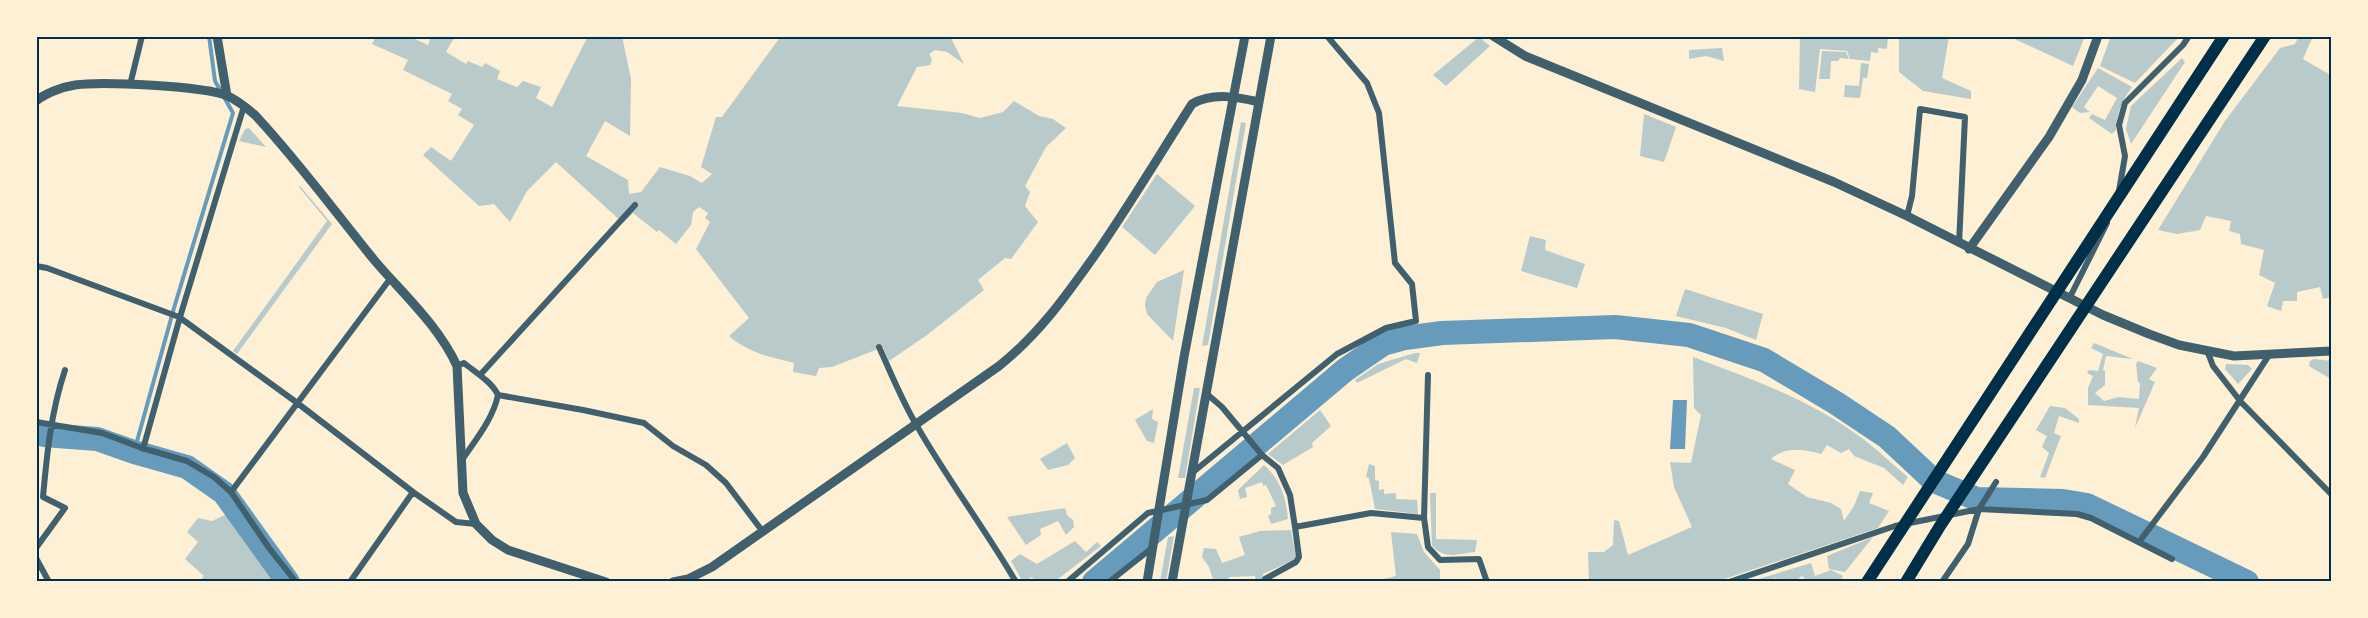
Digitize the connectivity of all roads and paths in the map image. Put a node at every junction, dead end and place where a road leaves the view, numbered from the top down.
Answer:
1 (142, 36) edge
2 (217, 36) edge
3 (1245, 36) edge
4 (1271, 36) edge
5 (1327, 36) edge
6 (1493, 36) edge
7 (2098, 36) edge
8 (2189, 36) edge
9 (2224, 36) edge
10 (2265, 36) edge
11 (130, 86) junction
12 (227, 96) junction
13 (1235, 96) junction
14 (36, 102) edge
15 (1259, 102) junction
16 (244, 106) junction
17 (635, 205) dead end
18 (1907, 216) junction
19 (1959, 244) junction
20 (1970, 249) junction
21 (36, 266) edge
22 (390, 279) junction
23 (2070, 297) junction
24 (179, 317) junction
25 (879, 347) dead end
26 (2332, 351) edge
27 (2208, 353) junction
28 (2269, 355) junction
29 (457, 366) junction
30 (65, 370) dead end
31 (480, 375) junction
32 (1428, 375) dead end
33 (1207, 394) junction
34 (498, 395) junction
35 (296, 402) junction
36 (2241, 402) junction
37 (36, 422) edge
38 (916, 425) junction
39 (50, 426) junction
40 (1242, 432) junction
41 (142, 448) junction
42 (1262, 455) junction
43 (461, 462) junction
44 (1192, 473) junction
45 (1996, 482) dead end
46 (231, 492) junction
47 (413, 492) junction
48 (2332, 495) edge
49 (1187, 505) junction
50 (1979, 509) junction
51 (1158, 510) junction
52 (1424, 519) junction
53 (476, 524) junction
54 (1295, 527) junction
55 (763, 532) junction
56 (2139, 542) junction
57 (36, 548) edge
58 (1152, 548) junction
59 (36, 558) edge
60 (2172, 559) dead end
61 (1078, 579) edge
62 (688, 580) edge
63 (49, 582) edge
64 (296, 582) edge
65 (350, 582) edge
66 (606, 582) edge
67 (673, 582) edge
68 (1016, 582) edge
69 (1067, 582) edge
70 (1109, 582) edge
71 (1147, 582) edge
72 (1172, 582) edge
73 (1265, 582) edge
74 (1487, 582) edge
75 (1729, 582) edge
76 (1868, 582) edge
77 (1906, 582) edge
78 (1942, 582) edge

1 - 11 street
2 - 12 street
3 - 13 street
4 - 15 street
5 - 40 street
6 - 18 street
7 - 20 street
8 - 23 street
9 - 76 highway
10 - 77 highway
11 - 12 street
11 - 14 street
12 - 16 street
13 - 15 street
13 - 38 street
13 - 51 street
15 - 33 street
16 - 22 street
16 - 24 street
17 - 31 street
18 - 19 street
18 - 19 street
19 - 20 street
20 - 23 street
21 - 24 street
22 - 29 street
22 - 35 street
23 - 27 street
24 - 35 street
24 - 41 street
25 - 38 street
26 - 28 street
27 - 28 street
27 - 36 street
28 - 36 street
29 - 31 street
29 - 43 street
30 - 39 street
31 - 34 street
32 - 52 street
33 - 40 street
33 - 44 street
34 - 43 street
34 - 55 street
35 - 46 street
35 - 47 street
36 - 48 street
36 - 56 street
37 - 39 street
38 - 55 street
38 - 68 street
39 - 41 street
39 - 57 street
40 - 42 street
40 - 44 street
41 - 46 street
42 - 49 street
42 - 54 street
43 - 53 street
44 - 49 street
45 - 50 street
46 - 64 street
47 - 53 street
47 - 65 street
49 - 51 street
49 - 72 street
50 - 56 street
50 - 75 street
50 - 78 street
51 - 58 street
51 - 61 street
52 - 54 street
52 - 74 street
53 - 66 street
54 - 73 street
55 - 62 street
56 - 60 street
58 - 70 street
58 - 71 street
59 - 63 street
61 - 69 street
62 - 67 street

